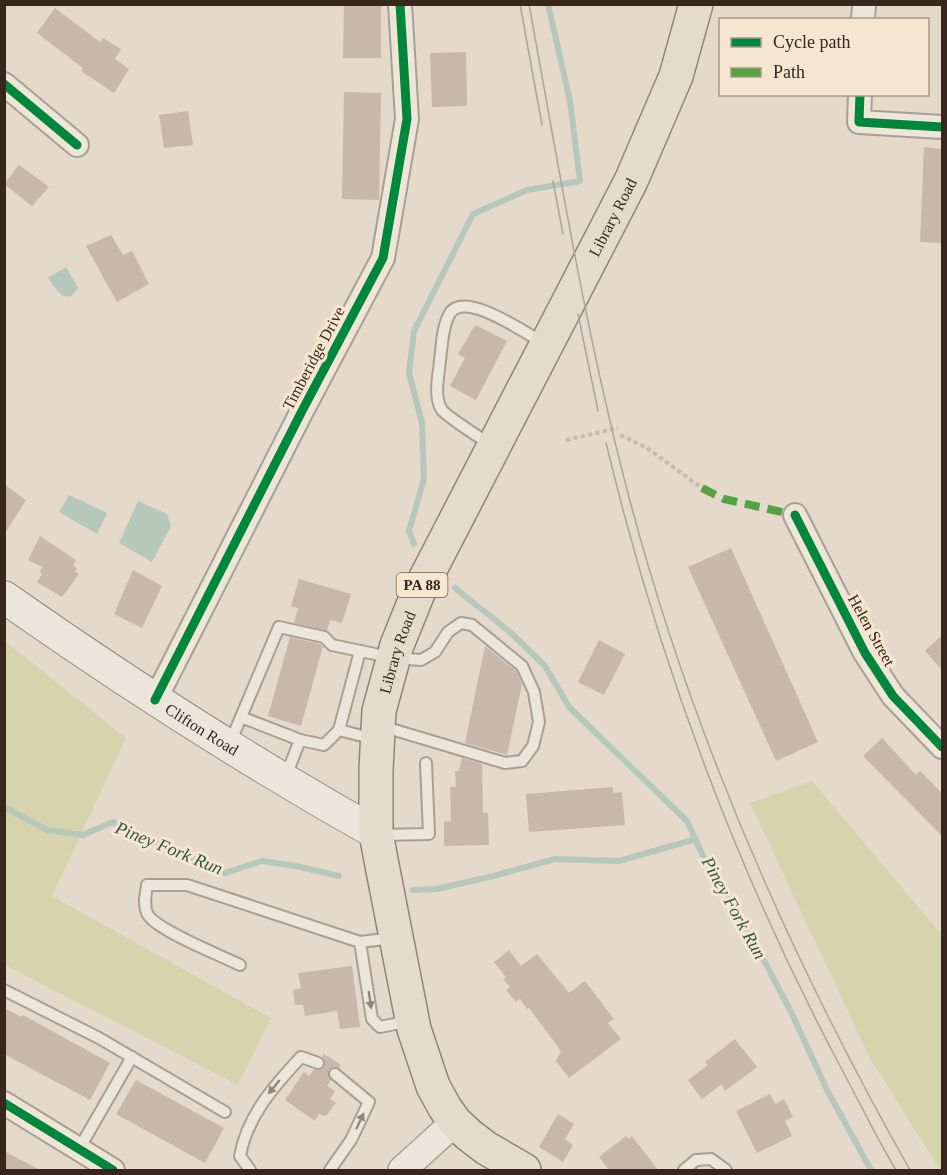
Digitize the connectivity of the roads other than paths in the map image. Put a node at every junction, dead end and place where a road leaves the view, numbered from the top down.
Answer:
1 (400, 4) edge
2 (696, 4) edge
3 (4, 84) edge
4 (860, 96) edge
5 (942, 128) edge
6 (77, 145) dead end
7 (547, 345) junction
8 (494, 447) junction
9 (795, 515) dead end
10 (4, 597) edge
11 (360, 651) junction
12 (394, 658) junction
13 (155, 700) junction
14 (241, 717) junction
15 (339, 730) junction
16 (378, 732) junction
17 (300, 740) junction
18 (229, 746) junction
19 (942, 747) edge
20 (426, 763) dead end
21 (285, 780) junction
22 (376, 834) junction
23 (396, 937) junction
24 (360, 942) junction
25 (240, 965) dead end
26 (4, 990) edge
27 (412, 1020) junction
28 (132, 1057) junction
29 (318, 1063) dead end
30 (335, 1074) dead end
31 (4, 1103) edge
32 (225, 1112) dead end
33 (455, 1122) junction
34 (79, 1149) junction
35 (113, 1170) edge
36 (250, 1170) edge
37 (330, 1170) edge
38 (402, 1170) edge
39 (524, 1170) edge
40 (684, 1170) edge
41 (726, 1170) edge

1 - 13 street, Timberidge Drive
2 - 7 main road, Library Road / PA 88
3 - 6 street
4 - 5 street
7 - 8 main road, Library Road / PA 88
7 - 8 lane
8 - 12 main road, Library Road / PA 88
9 - 19 street, Helen Street
10 - 13 main road, Clifton Road
11 - 12 lane
11 - 14 lane
11 - 15 lane
12 - 16 main road, Library Road / PA 88
12 - 16 lane
13 - 18 main road, Clifton Road
14 - 17 lane
14 - 18 lane
15 - 16 lane
15 - 17 lane
16 - 22 main road, Library Road / PA 88
17 - 21 lane
18 - 21 main road, Clifton Road
20 - 22 lane
21 - 22 main road, Clifton Road
22 - 23 main road, Library Road / PA 88
23 - 24 lane
23 - 27 main road, Library Road / PA 88
24 - 25 lane
24 -> 27 lane
26 - 28 lane
27 - 33 main road, Library Road / PA 88
28 - 32 lane
28 - 34 lane
29 -> 36 lane
37 -> 30 lane
31 - 34 street
33 - 38 street
33 - 39 main road, Library Road / PA 88
34 - 35 street
40 - 41 lane

